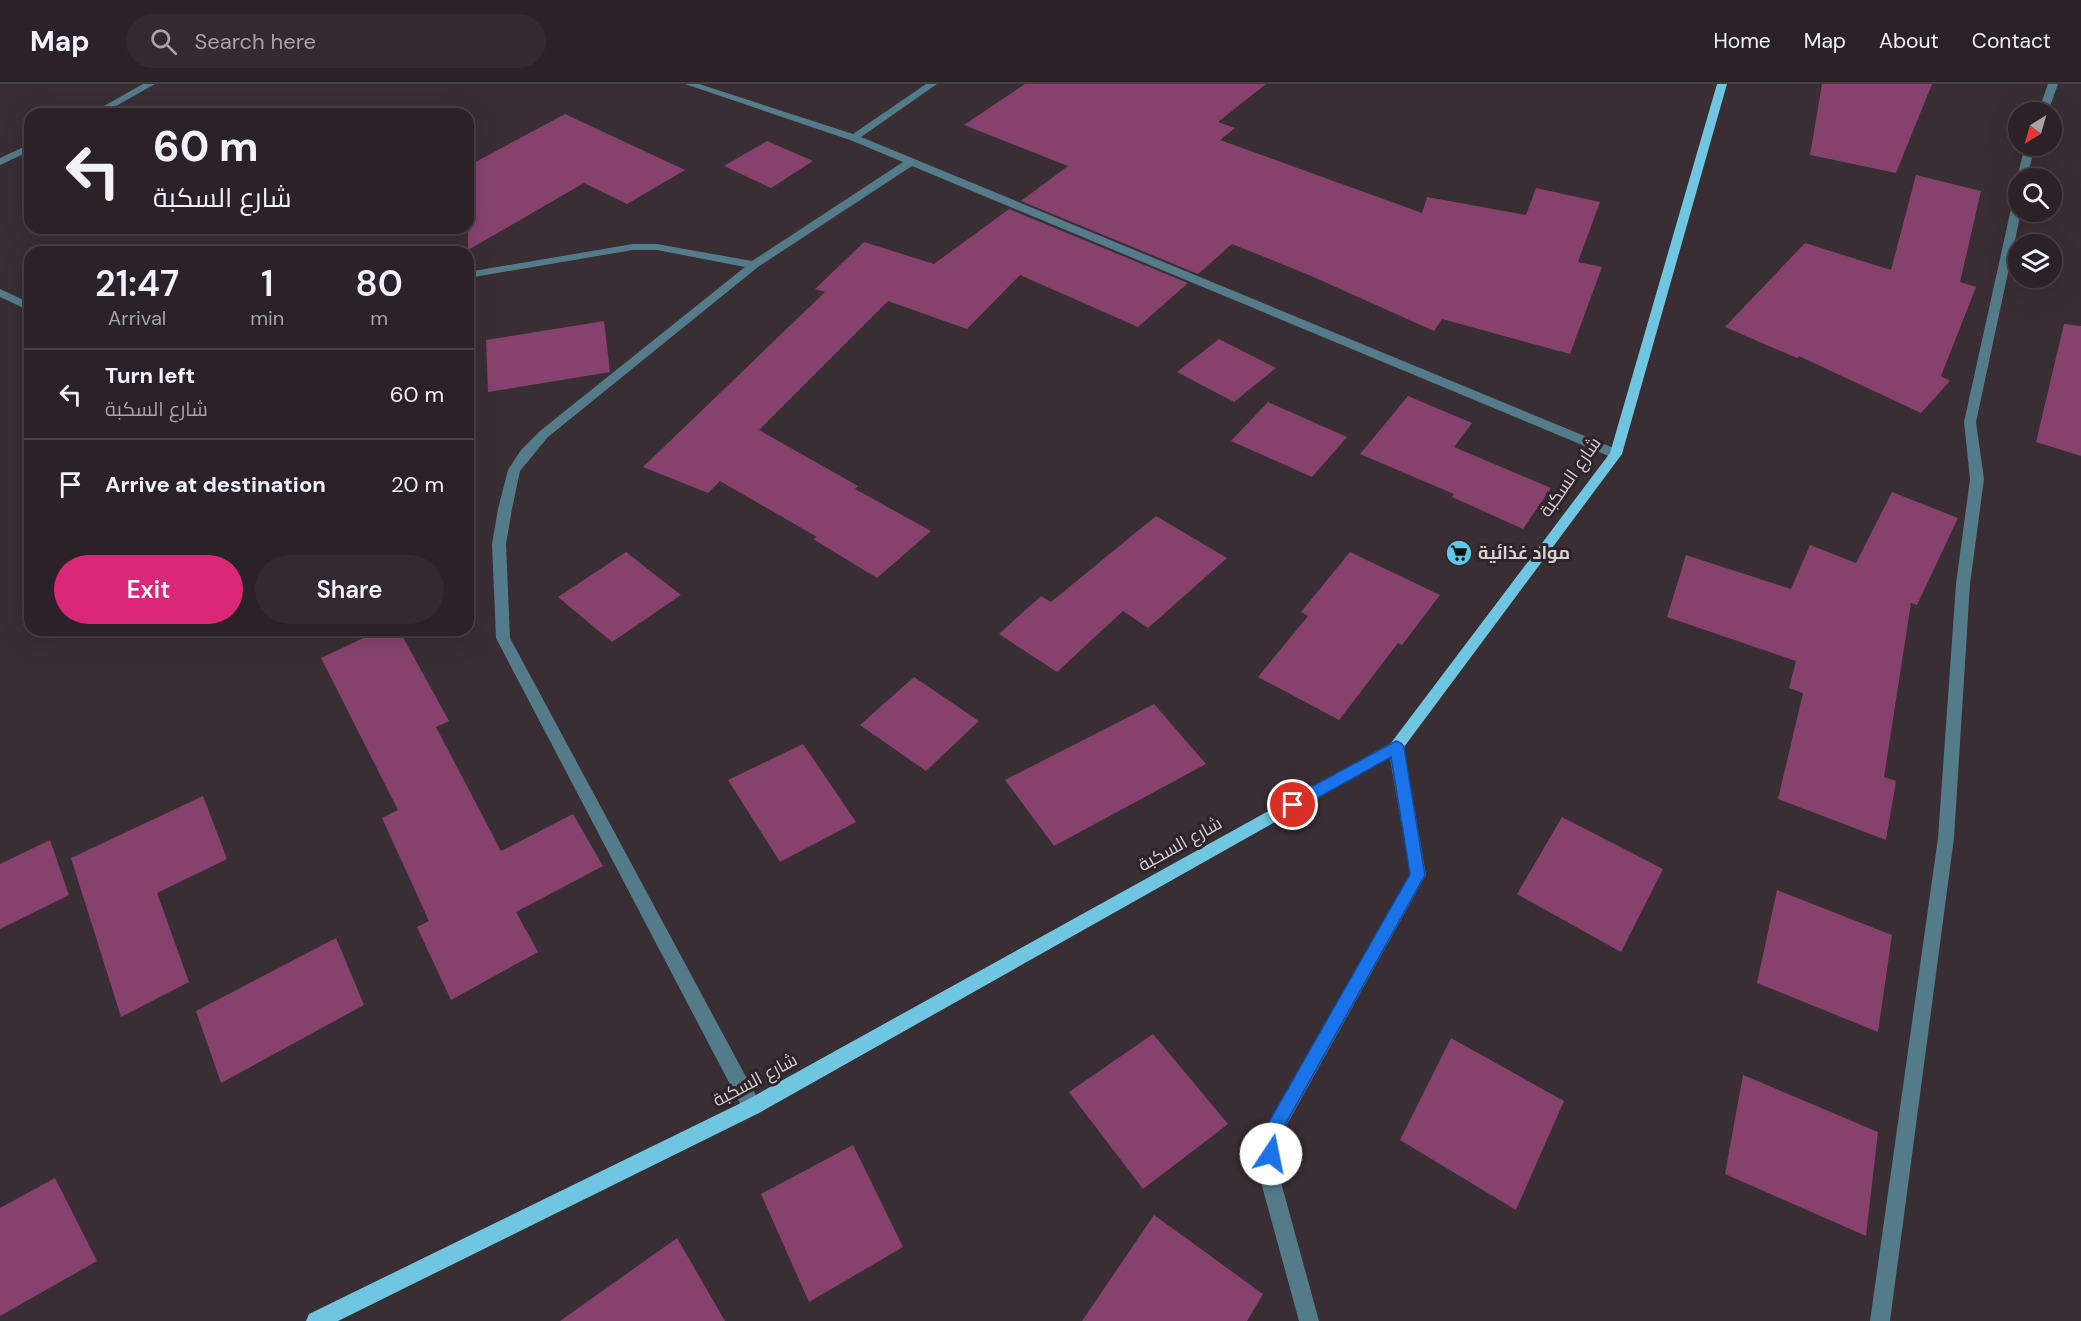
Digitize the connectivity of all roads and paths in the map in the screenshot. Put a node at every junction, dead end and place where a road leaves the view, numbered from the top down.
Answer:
1 (150, 84) edge
2 (690, 84) edge
3 (932, 84) edge
4 (1722, 84) edge
5 (2054, 84) edge
6 (2047, 102) edge
7 (106, 108) edge
8 (854, 138) junction
9 (24, 150) edge
10 (0, 162) edge
11 (910, 162) junction
12 (2013, 222) edge
13 (754, 265) junction
14 (474, 274) edge
15 (0, 292) edge
16 (24, 305) edge
17 (1616, 454) junction
18 (1396, 747) junction
19 (752, 1107) junction
20 (316, 1321) edge
21 (1309, 1321) edge
22 (1880, 1321) edge

1 - 7 street
2 - 8 street
3 - 8 street
4 - 17 main road, شارع السكبة
5 - 6 street
8 - 11 street
9 - 10 street
11 - 13 street
11 - 17 street
12 - 22 street
13 - 14 street
13 - 19 street
15 - 16 street
17 - 18 main road, شارع السكبة
18 - 19 main road, شارع السكبة
18 - 21 street
19 - 20 main road, شارع السكبة

